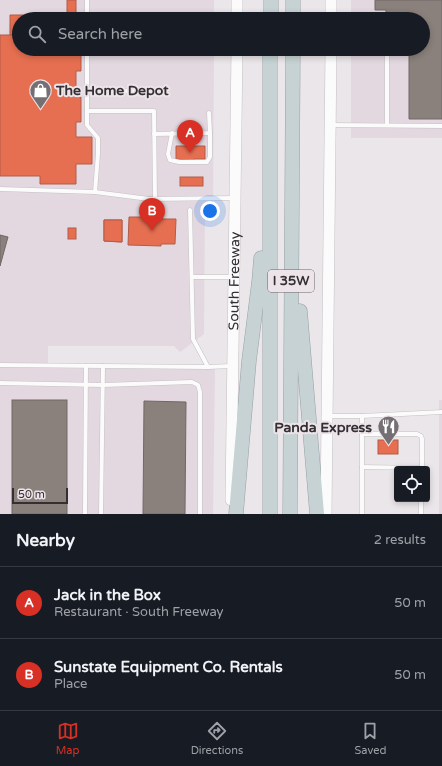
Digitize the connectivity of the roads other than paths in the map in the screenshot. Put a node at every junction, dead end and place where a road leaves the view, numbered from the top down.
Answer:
1 (87, 0) edge
2 (237, 0) edge
3 (271, 0) edge
4 (293, 0) edge
5 (331, 0) edge
6 (87, 12) edge
7 (237, 12) edge
8 (271, 12) edge
9 (293, 12) edge
10 (331, 12) edge
11 (87, 56) edge
12 (237, 56) edge
13 (270, 56) edge
14 (293, 56) edge
15 (331, 56) edge
16 (387, 56) edge
17 (87, 91) junction
18 (154, 91) dead end
19 (87, 111) junction
20 (209, 113) dead end
21 (270, 124) junction
22 (330, 124) junction
23 (386, 125) junction
24 (442, 126) edge
25 (210, 133) junction
26 (154, 134) junction
27 (172, 134) junction
28 (0, 189) edge
29 (95, 192) junction
30 (236, 198) junction
31 (155, 199) junction
32 (292, 206) junction
33 (190, 210) dead end
34 (235, 277) junction
35 (192, 278) junction
36 (0, 365) edge
37 (86, 366) junction
38 (103, 366) junction
39 (234, 366) junction
40 (208, 367) junction
41 (0, 383) edge
42 (86, 384) junction
43 (103, 384) junction
44 (442, 412) edge
45 (328, 416) junction
46 (362, 416) junction
47 (362, 434) junction
48 (422, 466) edge
49 (362, 467) junction
50 (394, 468) edge
51 (421, 502) edge
52 (85, 514) edge
53 (101, 514) edge
54 (200, 514) edge
55 (231, 514) edge
56 (236, 514) edge
57 (270, 514) edge
58 (290, 514) edge
59 (317, 514) edge
60 (326, 514) edge
61 (362, 514) edge
62 (421, 514) edge

1 - 6 lane
2 - 7 main road
3 - 8 highway
4 - 9 highway
5 - 10 main road
11 - 17 lane
12 - 30 main road, South Freeway
13 - 21 highway, I 35W
14 - 32 highway, I 35W
15 - 22 main road
16 - 23 lane
17 - 18 lane
17 - 19 lane
19 - 26 lane
19 - 29 lane
20 - 25 lane
21 - 56 highway
21 - 57 highway, I 35W
22 - 23 lane
22 - 45 main road
23 - 24 lane
25 - 27 lane
25 - 27 lane
26 - 27 lane
26 - 31 lane
28 - 29 lane
29 - 31 lane
30 - 31 lane
30 - 34 main road, South Freeway
32 - 58 highway, I 35W
32 - 59 highway
33 - 35 lane
34 - 35 lane
34 - 39 main road, South Freeway
35 - 40 lane
36 - 37 lane
37 - 38 lane
37 - 42 lane
38 - 40 lane
38 - 43 lane
39 - 40 lane
39 - 55 main road, South Freeway
41 - 42 lane
42 - 43 lane
42 - 52 lane
43 - 53 lane
43 - 54 lane
44 - 46 lane
45 - 46 lane
45 - 60 main road
46 - 47 lane
47 - 48 lane
47 - 49 lane
49 - 50 lane
49 - 61 lane
51 - 62 lane

